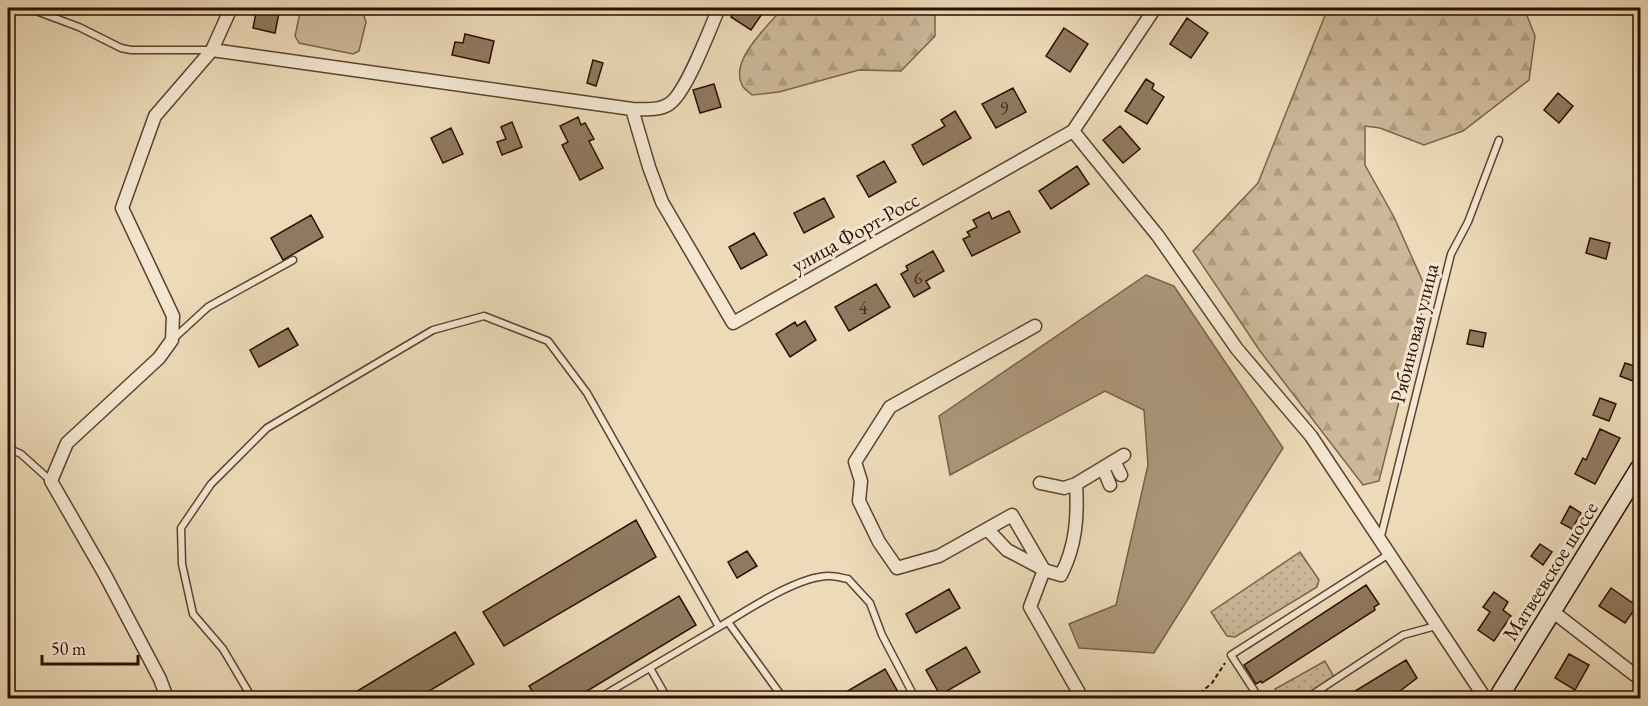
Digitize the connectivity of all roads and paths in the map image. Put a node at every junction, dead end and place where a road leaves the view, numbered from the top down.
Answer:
1 (27, 8) edge
2 (231, 8) edge
3 (720, 8) edge
4 (1155, 8) edge
5 (212, 50) junction
6 (632, 109) junction
7 (1073, 131) junction
8 (1499, 140) dead end
9 (293, 260) dead end
10 (1035, 326) dead end
11 (172, 340) junction
12 (8, 448) edge
13 (1103, 468) junction
14 (1641, 468) edge
15 (1121, 475) dead end
16 (51, 481) junction
17 (1040, 483) dead end
18 (1076, 484) junction
19 (1110, 485) dead end
20 (1078, 507) junction
21 (1090, 514) dead end
22 (987, 529) junction
23 (1380, 540) junction
24 (1389, 554) junction
25 (1044, 570) junction
26 (1552, 611) junction
27 (728, 622) junction
28 (1437, 626) junction
29 (719, 627) junction
30 (1231, 655) junction
31 (650, 668) junction
32 (1641, 679) edge
33 (167, 699) edge
34 (252, 699) edge
35 (599, 699) edge
36 (667, 699) edge
37 (783, 699) edge
38 (915, 699) edge
39 (1082, 699) edge
40 (1194, 699) edge
41 (1259, 699) edge
42 (1307, 699) edge
43 (1485, 699) edge
44 (1498, 699) edge

1 - 5 lane
2 - 5 street
3 - 6 street
4 - 7 street, улица Форт-Росс
5 - 6 street
5 - 11 street
6 - 7 street, улица Форт-Росс
7 - 23 street
8 - 23 lane, Рябиновая улица
9 - 11 lane
10 - 22 street
11 - 16 street
12 - 16 lane
13 - 15 street
13 - 18 street
13 - 19 street
14 - 26 main road, Матвеевское шоссе
16 - 33 street
17 - 18 street
18 - 20 street
20 - 21 street
20 - 25 street
22 - 25 street
22 - 25 street
23 - 24 street
24 - 28 street
24 - 30 lane
25 - 39 street
26 - 32 street
26 - 44 main road, Матвеевское шоссе
27 - 29 lane
27 - 37 lane
27 - 38 lane
28 - 42 lane
28 - 43 street
29 - 31 lane
29 - 34 lane
30 - 40 path
30 - 41 lane
31 - 35 lane
31 - 36 lane

